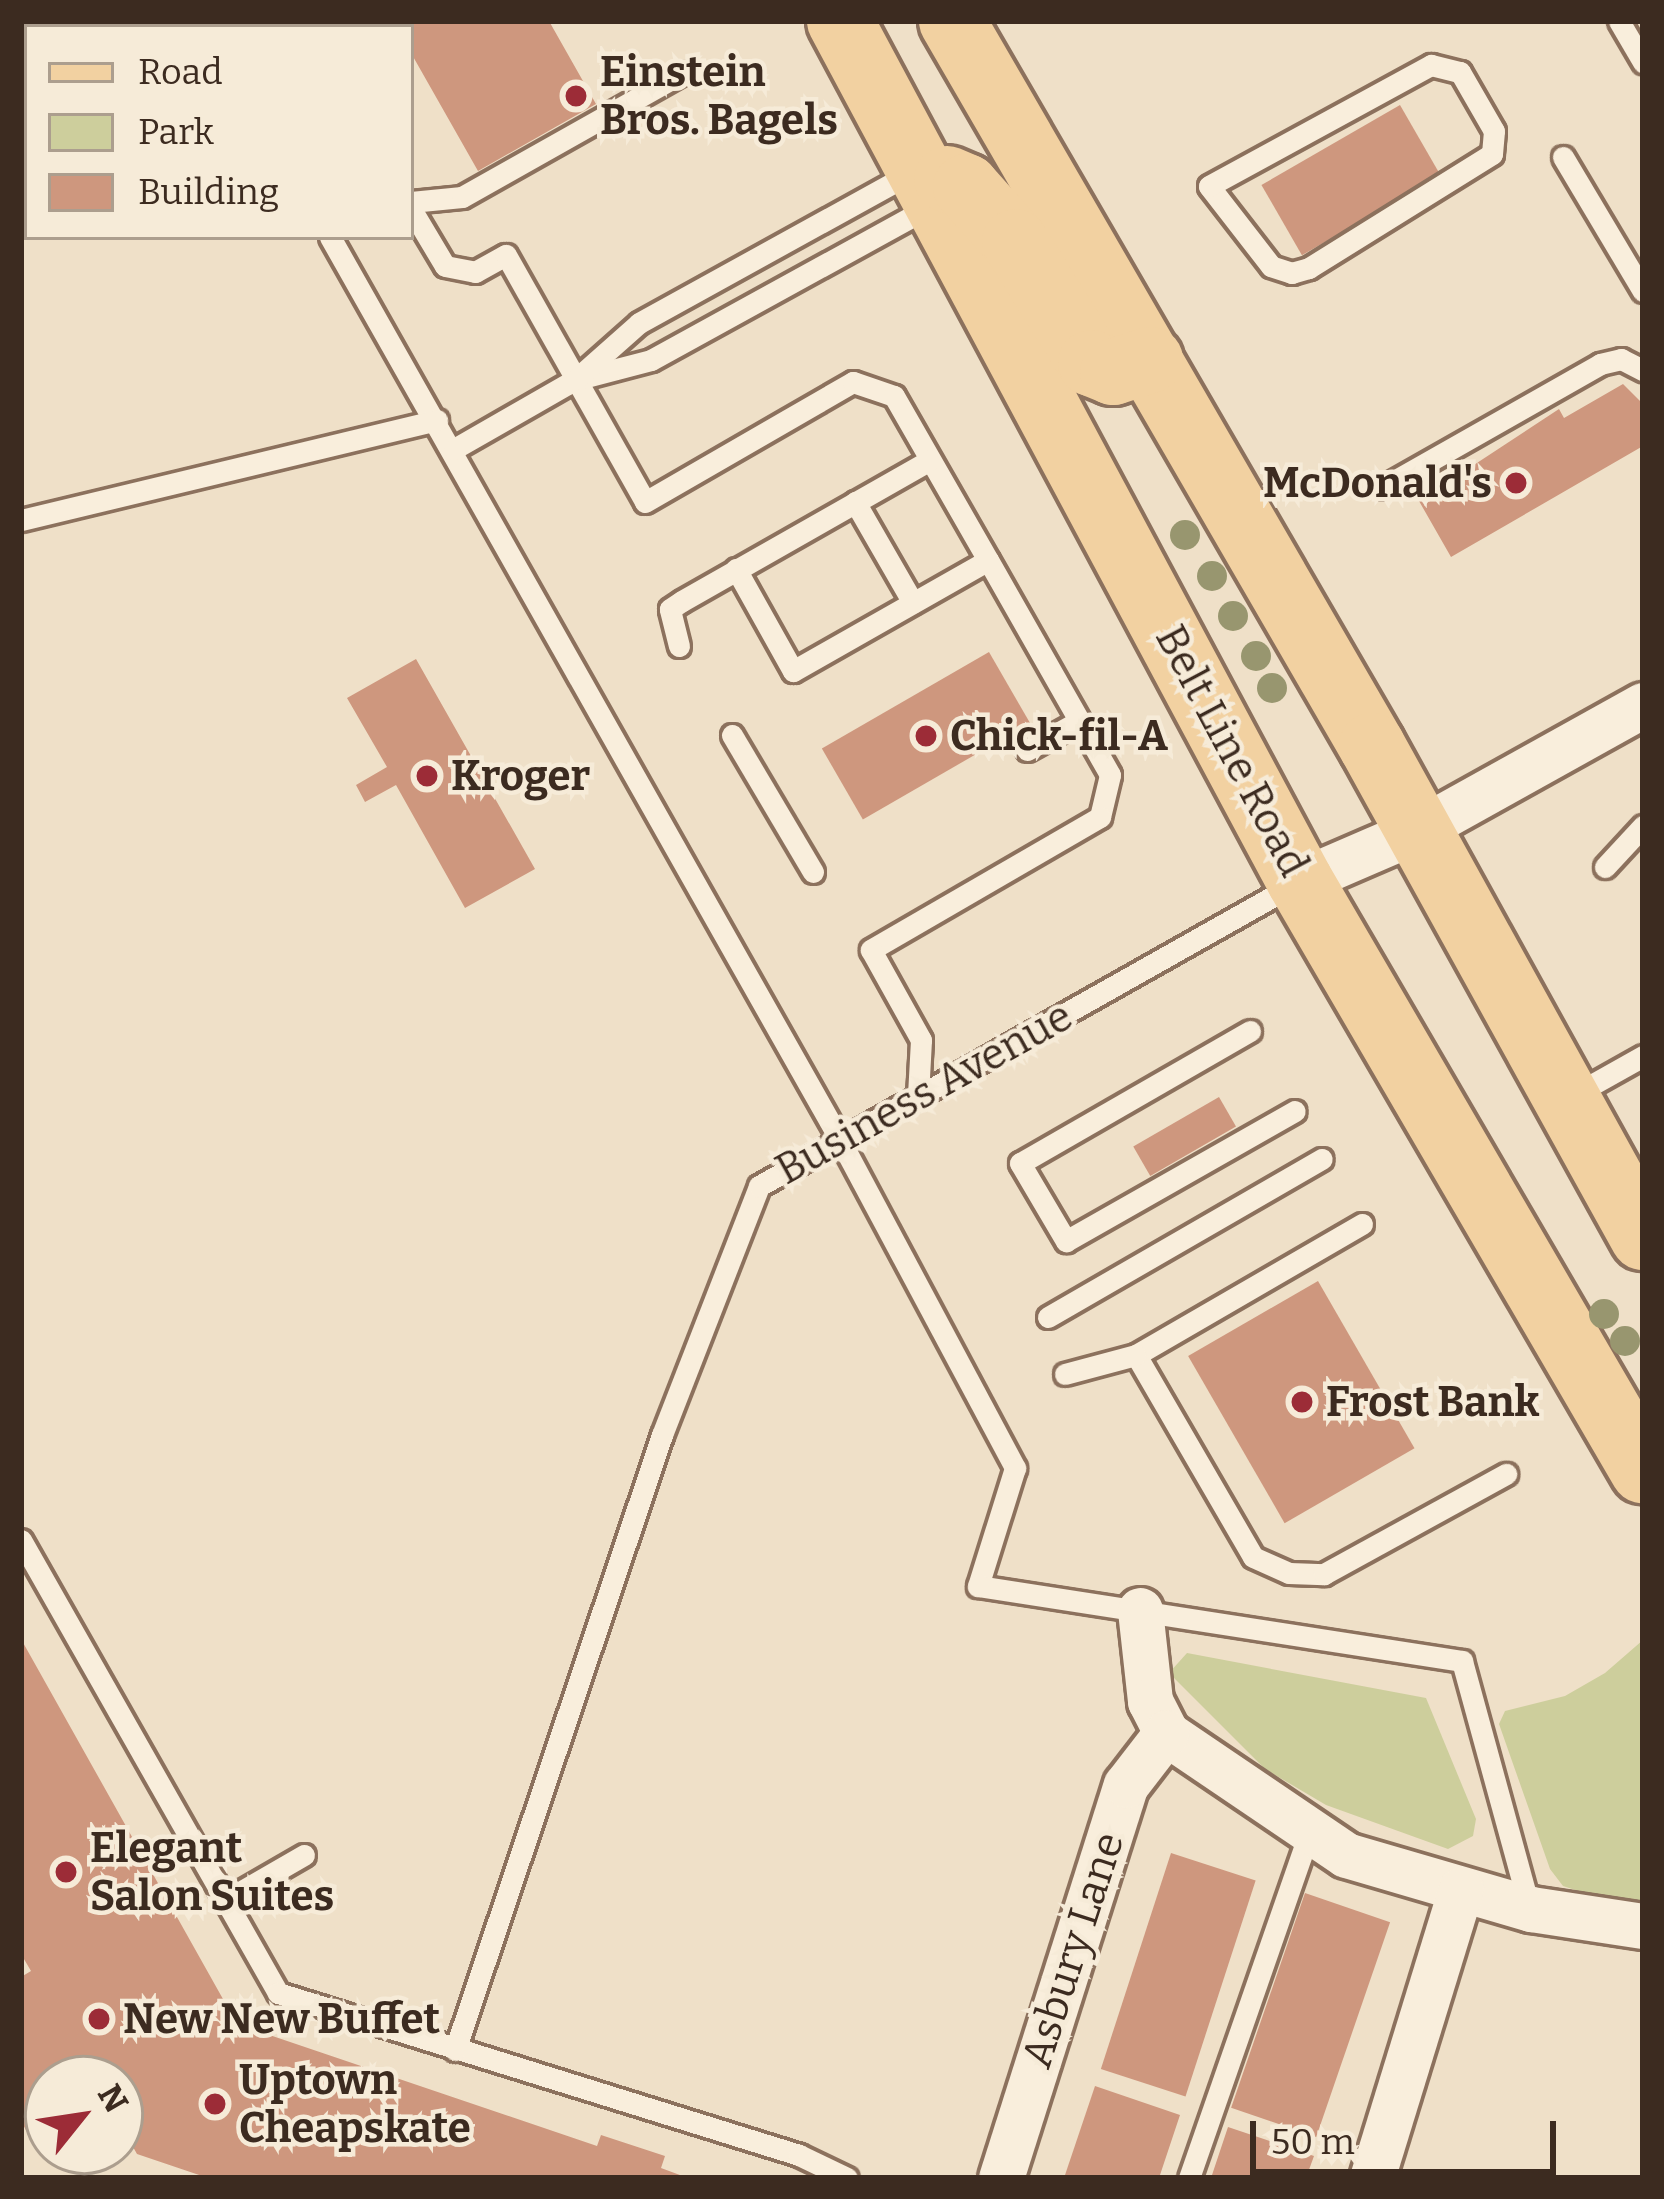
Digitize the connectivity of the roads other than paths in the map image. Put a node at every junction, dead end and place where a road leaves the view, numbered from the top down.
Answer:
1 (840, 21) edge
2 (876, 21) edge
3 (952, 21) edge
4 (1619, 21) edge
5 (1643, 62) edge
6 (682, 74) dead end
7 (1004, 109) junction
8 (1563, 157) dead end
9 (931, 184) junction
10 (1209, 186) joint
11 (414, 205) edge
12 (414, 211) edge
13 (332, 240) edge
14 (1643, 291) edge
15 (1150, 360) junction
16 (1643, 370) edge
17 (576, 380) junction
18 (437, 420) junction
19 (454, 449) junction
20 (930, 460) junction
21 (1382, 488) dead end
22 (855, 502) junction
23 (21, 520) edge
24 (988, 560) junction
25 (736, 569) junction
26 (913, 603) junction
27 (679, 646) dead end
28 (1643, 705) edge
29 (1079, 721) junction
30 (732, 735) dead end
31 (1027, 750) dead end
32 (1643, 826) edge
33 (1420, 829) junction
34 (1606, 868) dead end
35 (813, 872) dead end
36 (1300, 881) junction
37 (1250, 1031) dead end
38 (1643, 1056) edge
39 (917, 1096) junction
40 (1567, 1099) junction
41 (1295, 1111) dead end
42 (840, 1140) junction
43 (1322, 1159) dead end
44 (1362, 1224) dead end
45 (1643, 1237) edge
46 (1048, 1317) dead end
47 (1136, 1355) junction
48 (1065, 1375) dead end
49 (1643, 1470) edge
50 (1506, 1474) dead end
51 (21, 1540) edge
52 (1140, 1610) junction
53 (1166, 1733) junction
54 (1310, 1831) junction
55 (304, 1855) dead end
56 (1461, 1889) junction
57 (226, 1900) junction
58 (1531, 1909) junction
59 (1643, 1925) edge
60 (455, 2050) junction
61 (847, 2178) edge
62 (1000, 2178) edge
63 (1189, 2178) edge
64 (1372, 2178) edge

1 - 9 main road, Belt Line Road
2 - 7 main road
3 - 7 main road
4 - 5 lane
6 - 11 lane
7 - 15 main road
8 - 14 lane
9 - 15 main road
9 - 17 lane
9 - 17 lane
9 - 36 main road, Belt Line Road
10 - 10 lane
12 - 17 lane
13 - 18 lane
15 - 33 main road
16 - 21 lane
17 - 19 lane
17 - 20 lane
18 - 19 lane
18 - 23 lane
19 - 42 lane
20 - 22 lane
20 - 24 lane
22 - 25 lane
22 - 26 lane
24 - 26 lane
24 - 29 lane
25 - 26 lane
25 - 27 lane
28 - 33 street, Business Avenue
29 - 31 lane
29 - 39 lane
30 - 35 lane
32 - 34 lane
33 - 36 street, Business Avenue
33 - 40 main road
36 - 39 lane, Business Avenue
36 - 49 main road, Belt Line Road
37 - 41 lane
38 - 40 lane
39 - 42 lane, Business Avenue
40 - 45 main road
42 - 52 lane
42 - 60 lane, Business Avenue
43 - 46 lane
44 - 47 lane
47 - 48 lane
47 - 50 lane
51 - 57 lane
52 - 53 street
52 - 58 lane
53 - 54 street
53 - 62 street, Asbury Lane
54 - 56 street
54 - 63 lane
55 - 57 lane
56 - 58 street
56 - 64 street
57 - 60 lane
58 - 59 street
60 - 61 lane

